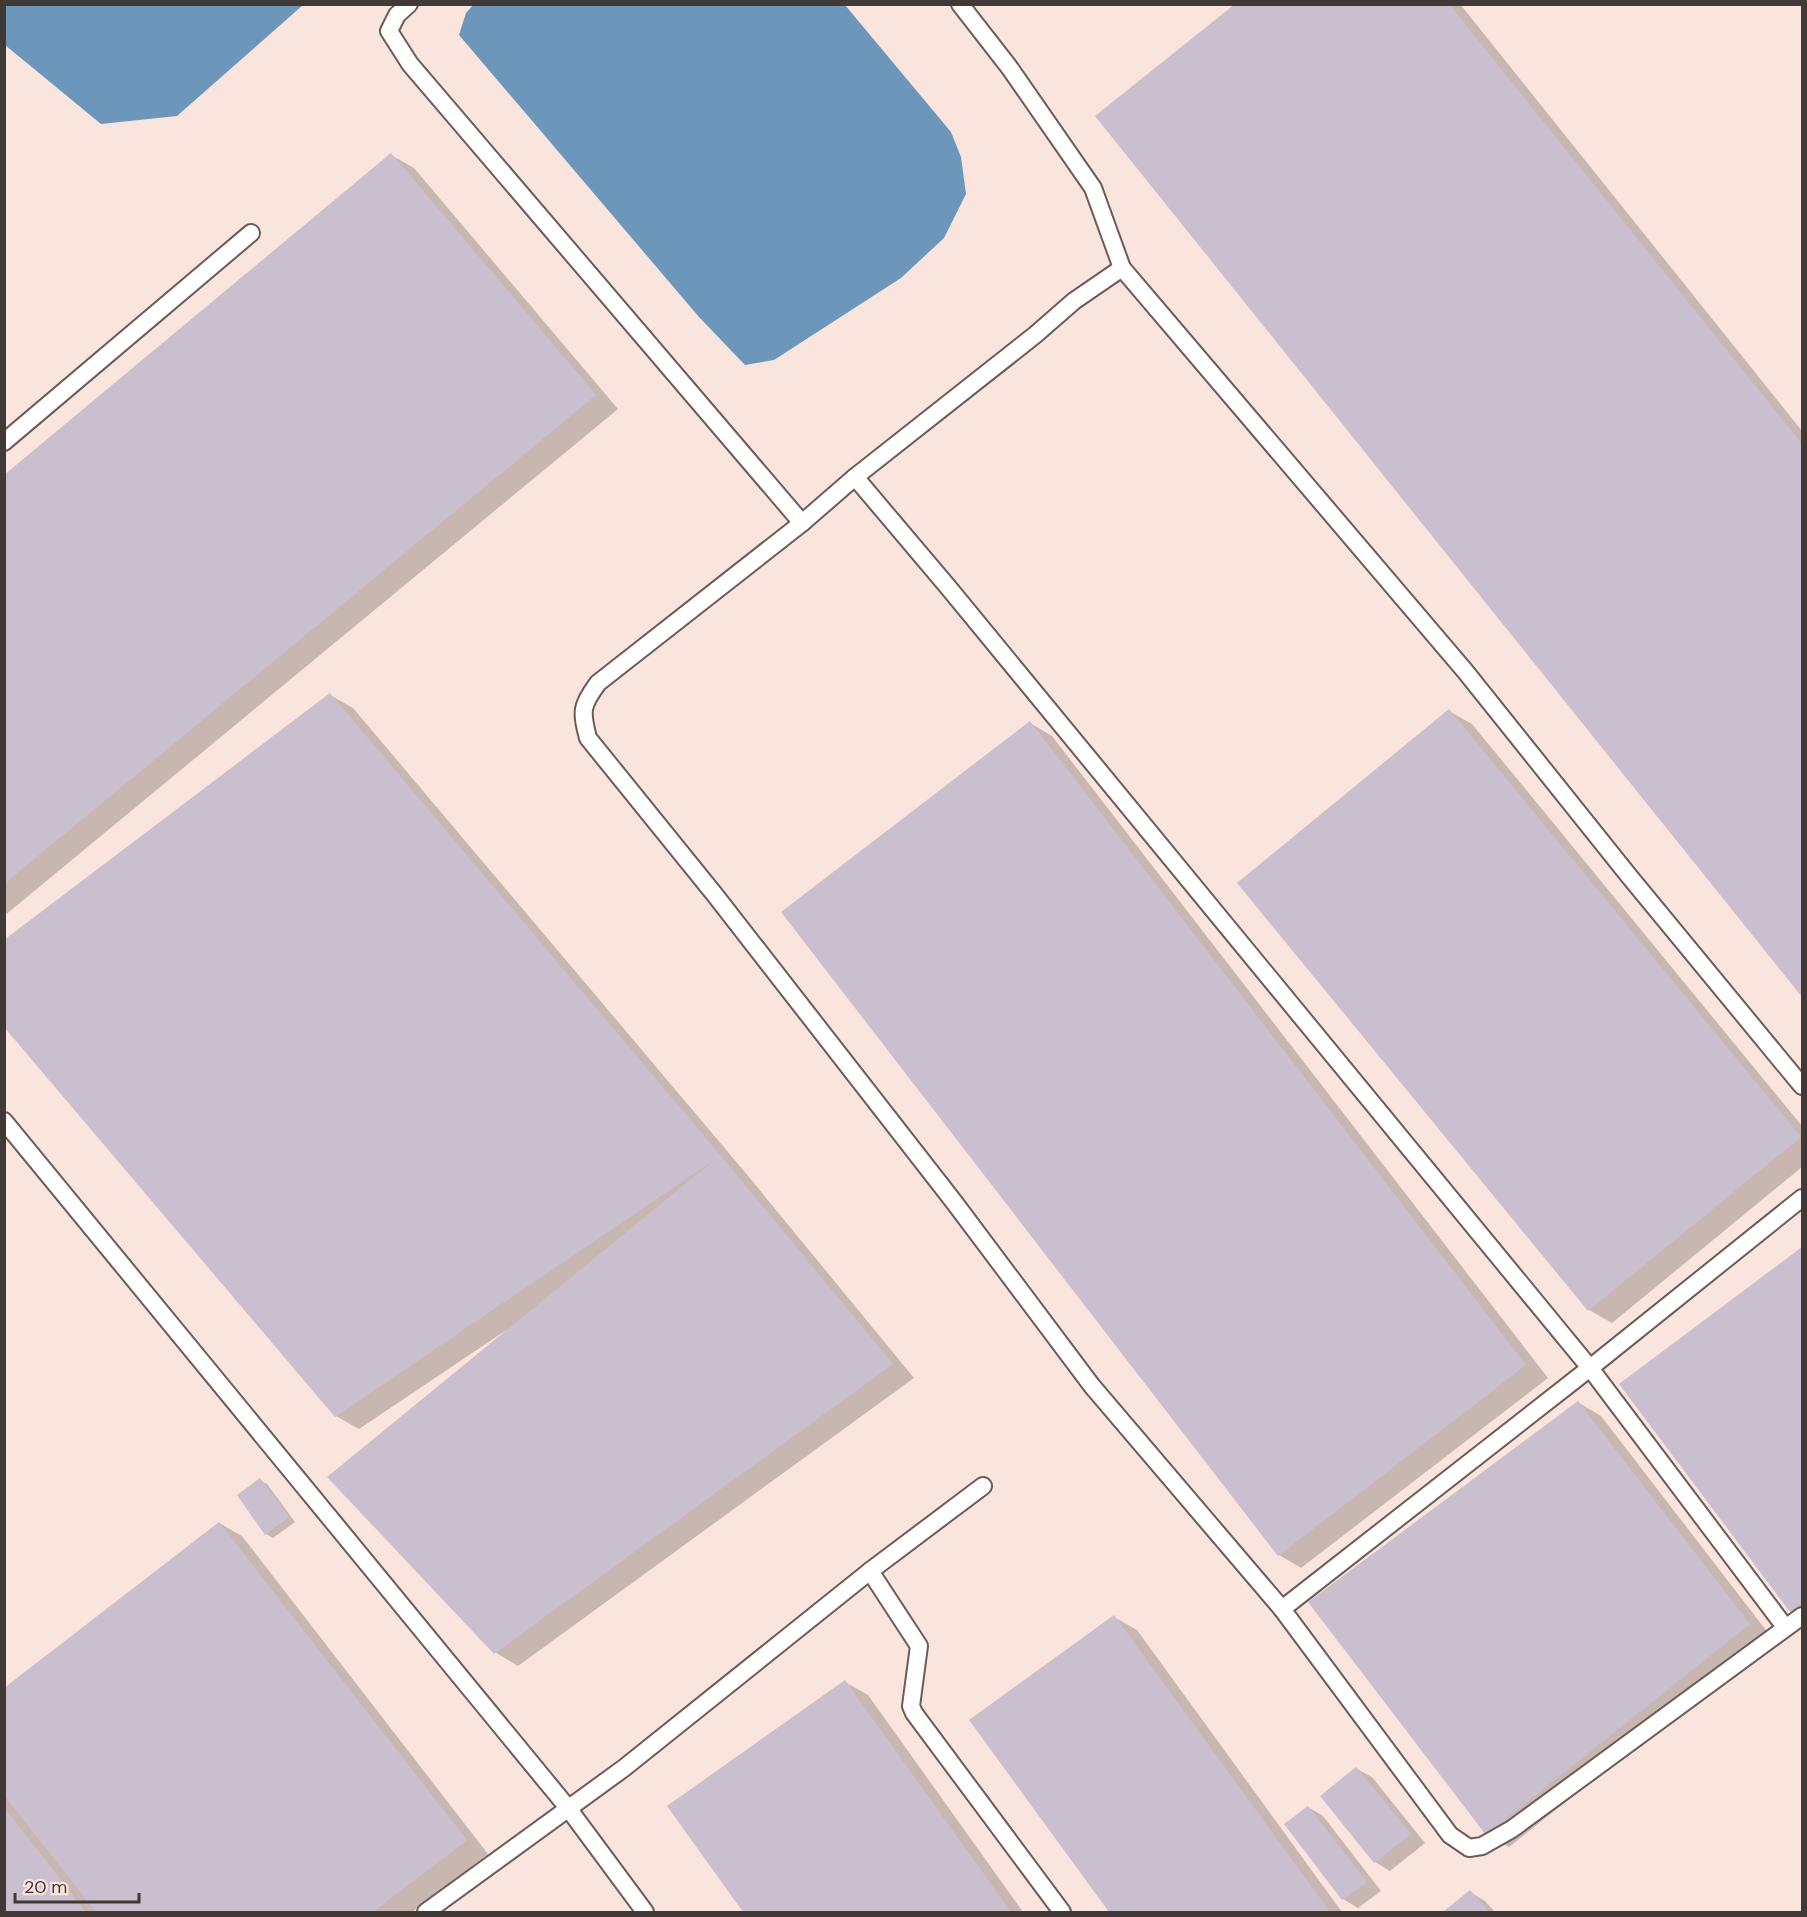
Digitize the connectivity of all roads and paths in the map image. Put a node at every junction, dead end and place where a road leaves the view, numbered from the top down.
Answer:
1 (409, 4) edge
2 (960, 4) edge
3 (251, 233) dead end
4 (1122, 268) junction
5 (4, 442) edge
6 (855, 477) junction
7 (802, 524) junction
8 (1803, 1086) edge
9 (4, 1121) edge
10 (1803, 1198) edge
11 (1590, 1368) junction
12 (983, 1486) dead end
13 (870, 1571) junction
14 (1282, 1609) junction
15 (1803, 1616) edge
16 (1785, 1627) junction
17 (568, 1808) junction
18 (426, 1912) edge
19 (645, 1912) edge
20 (1062, 1912) edge

1 - 7 lane
2 - 4 lane
3 - 5 lane
4 - 6 lane
4 - 8 lane
6 - 7 lane
6 - 11 lane
7 - 14 lane
9 - 17 lane
10 - 11 lane
11 - 14 lane
11 - 16 lane
12 - 13 lane
13 - 17 lane
13 - 20 lane
14 - 16 lane
15 - 16 lane
17 - 18 lane
17 - 19 lane

